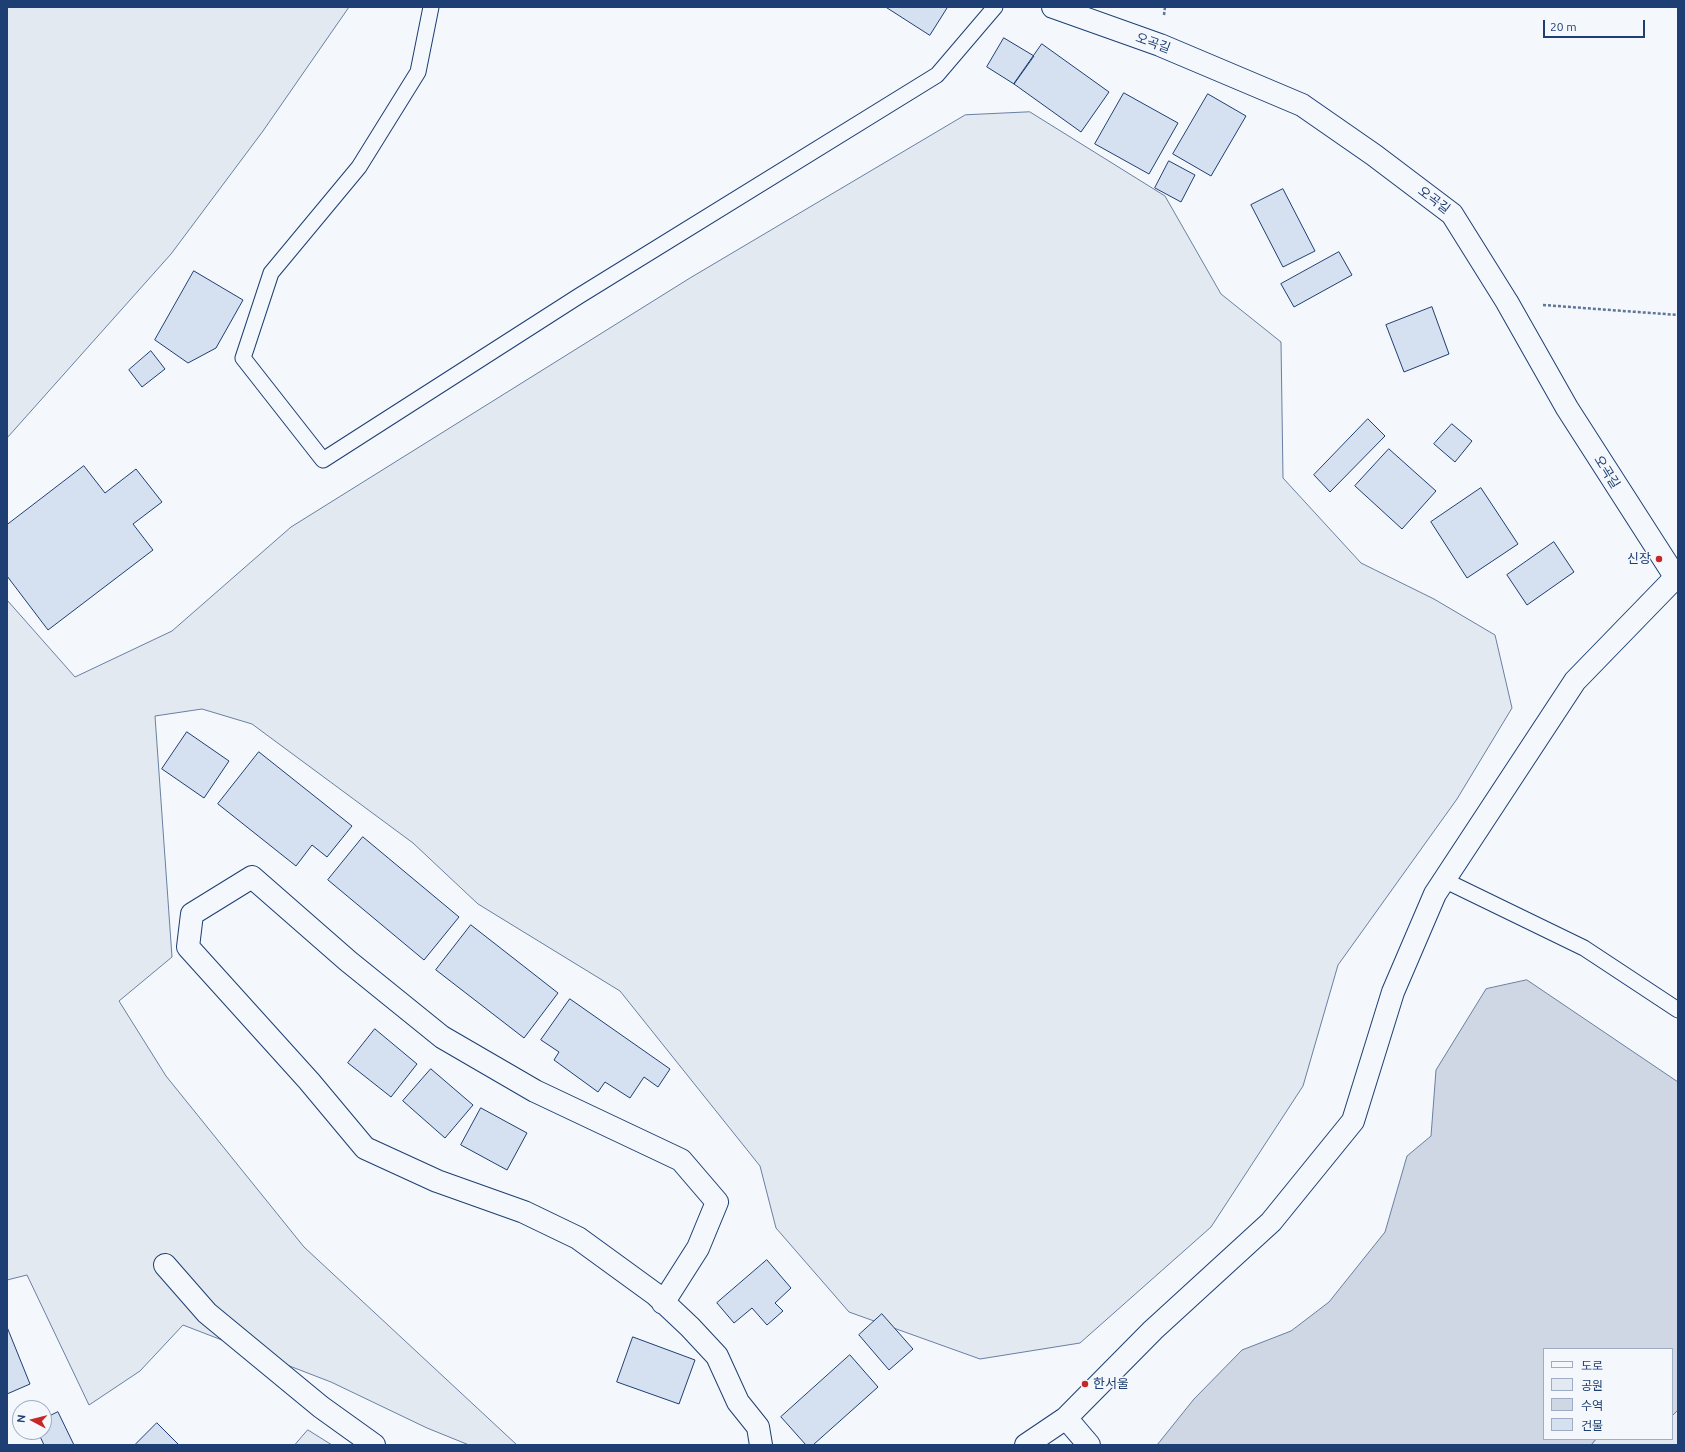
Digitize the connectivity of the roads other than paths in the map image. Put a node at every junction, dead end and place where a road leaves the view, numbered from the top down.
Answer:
1 (431, 7) edge
2 (995, 7) edge
3 (1053, 7) edge
4 (1677, 580) edge
5 (1444, 880) junction
6 (1678, 1010) edge
7 (165, 1265) dead end
8 (663, 1303) junction
9 (1066, 1418) junction
10 (374, 1445) edge
11 (761, 1445) edge
12 (1026, 1445) edge
13 (1089, 1445) edge

1 - 2 lane
3 - 4 street, 오곡길
4 - 5 street
5 - 6 lane
5 - 9 street
7 - 10 street
8 - 8 street
8 - 11 street
9 - 12 street
9 - 13 street

